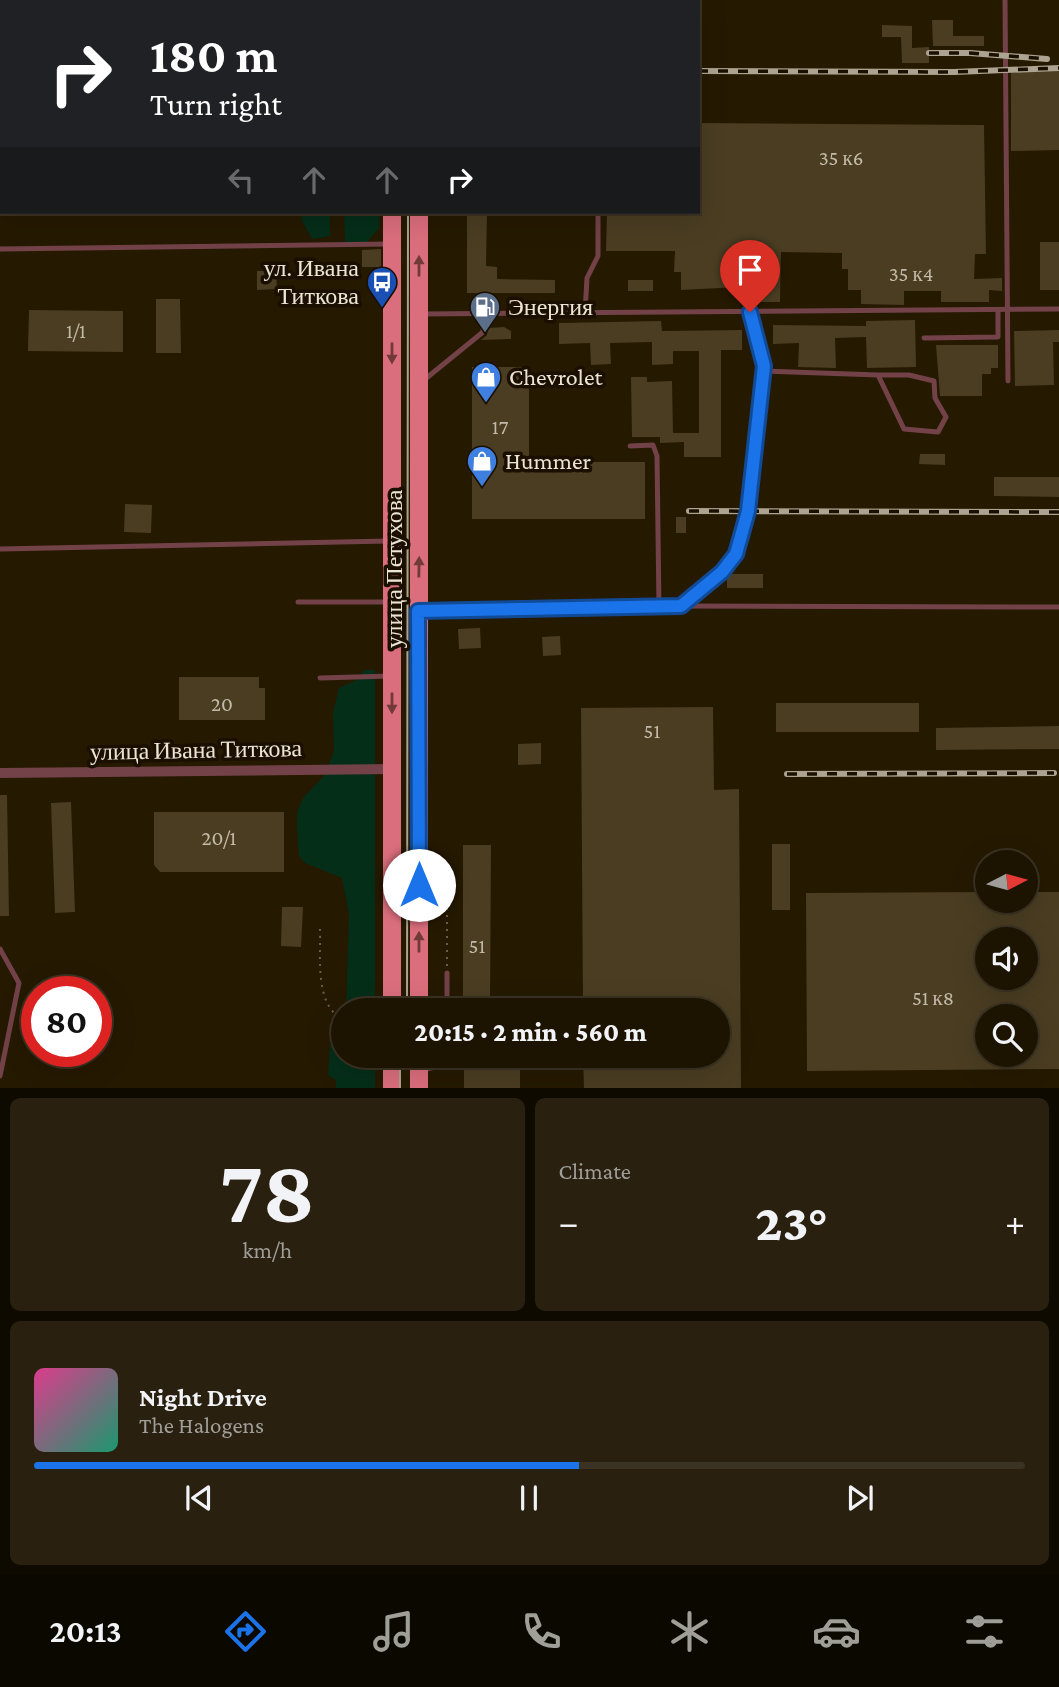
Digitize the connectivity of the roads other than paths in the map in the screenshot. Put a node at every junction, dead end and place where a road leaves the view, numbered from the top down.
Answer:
1 (1005, 0) edge
2 (392, 214) edge
3 (419, 214) edge
4 (598, 214) edge
5 (392, 244) junction
6 (0, 249) edge
7 (1059, 309) edge
8 (998, 310) junction
9 (1008, 310) junction
10 (750, 312) junction
11 (585, 313) junction
12 (419, 314) junction
13 (483, 314) junction
14 (924, 338) dead end
15 (763, 371) junction
16 (878, 375) junction
17 (1008, 381) dead end
18 (419, 384) junction
19 (631, 446) dead end
20 (392, 541) junction
21 (0, 548) edge
22 (298, 602) dead end
23 (392, 602) junction
24 (681, 606) junction
25 (659, 607) junction
26 (1059, 607) edge
27 (418, 611) junction
28 (392, 676) junction
29 (320, 678) dead end
30 (392, 769) junction
31 (0, 773) edge
32 (0, 949) edge
33 (447, 973) road end
34 (392, 998) edge
35 (419, 998) edge
36 (447, 998) edge
37 (392, 1068) edge
38 (0, 1076) edge
39 (392, 1088) edge

1 - 9 lane
2 - 5 highway, улица Петухова
12 -> 3 highway, улица Петухова
4 - 11 lane
5 - 6 lane
5 -> 20 highway, улица Петухова
7 - 9 lane
8 - 9 lane
8 - 10 lane
8 - 14 lane
9 - 17 lane
10 - 11 lane
10 - 15 lane
11 - 13 lane
12 - 13 lane
12 - 18 highway, улица Петухова
13 - 18 lane
15 - 16 lane
15 - 24 lane
16 - 16 lane
27 -> 18 highway, улица Петухова
19 - 25 lane
20 - 21 lane
20 - 23 highway, улица Петухова
22 - 23 lane
23 - 28 highway, улица Петухова
24 - 25 lane
24 - 26 lane
25 - 27 lane
35 -> 27 highway, улица Петухова
28 - 29 lane
28 -> 30 highway, улица Петухова
30 - 31 street, улица Ивана Титкова
30 - 34 highway, улица Петухова
32 - 38 lane
33 - 36 lane
37 - 39 highway

